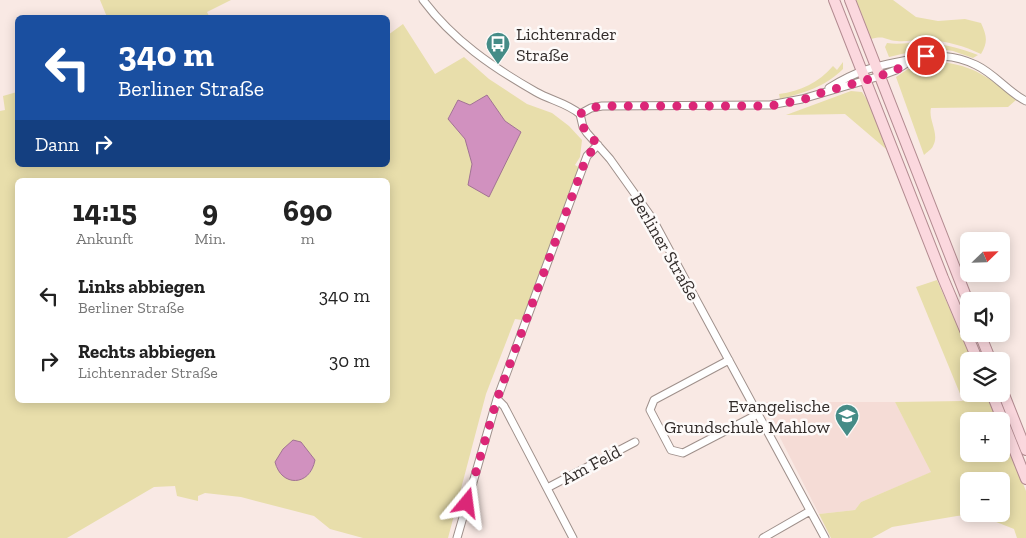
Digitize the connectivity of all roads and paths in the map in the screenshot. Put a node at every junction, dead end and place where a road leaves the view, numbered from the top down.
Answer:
1 (422, 0) edge
2 (834, 0) edge
3 (850, 0) edge
4 (913, 59) junction
5 (876, 66) junction
6 (862, 70) junction
7 (880, 76) junction
8 (866, 81) junction
9 (821, 93) junction
10 (1026, 101) edge
11 (580, 114) junction
12 (598, 145) junction
13 (964, 292) edge
14 (974, 352) edge
15 (729, 360) junction
16 (497, 399) junction
17 (995, 402) edge
18 (1007, 402) edge
19 (758, 414) junction
20 (635, 442) dead end
21 (1026, 450) edge
22 (1026, 479) edge
23 (547, 488) junction
24 (810, 512) junction
25 (457, 538) edge
26 (574, 538) edge
27 (763, 538) edge
28 (825, 538) edge

1 - 11 street
2 - 6 main road
3 - 5 main road
4 - 5 street
4 - 7 street
4 - 10 street
5 - 6 street
5 - 7 main road
6 - 8 main road
6 - 9 street
7 - 8 street
7 - 13 main road
8 - 9 street
8 - 14 main road
9 - 11 street
11 - 12 street, Berliner Straße
12 - 15 street, Berliner Straße
12 - 16 street
15 - 19 street, Berliner Straße
15 - 19 street
16 - 23 street, Am Feld
16 - 25 street
17 - 22 main road
18 - 21 main road
19 - 24 street, Berliner Straße
20 - 23 street, Am Feld
23 - 26 street, Am Feld
24 - 27 street
24 - 28 street, Berliner Straße

